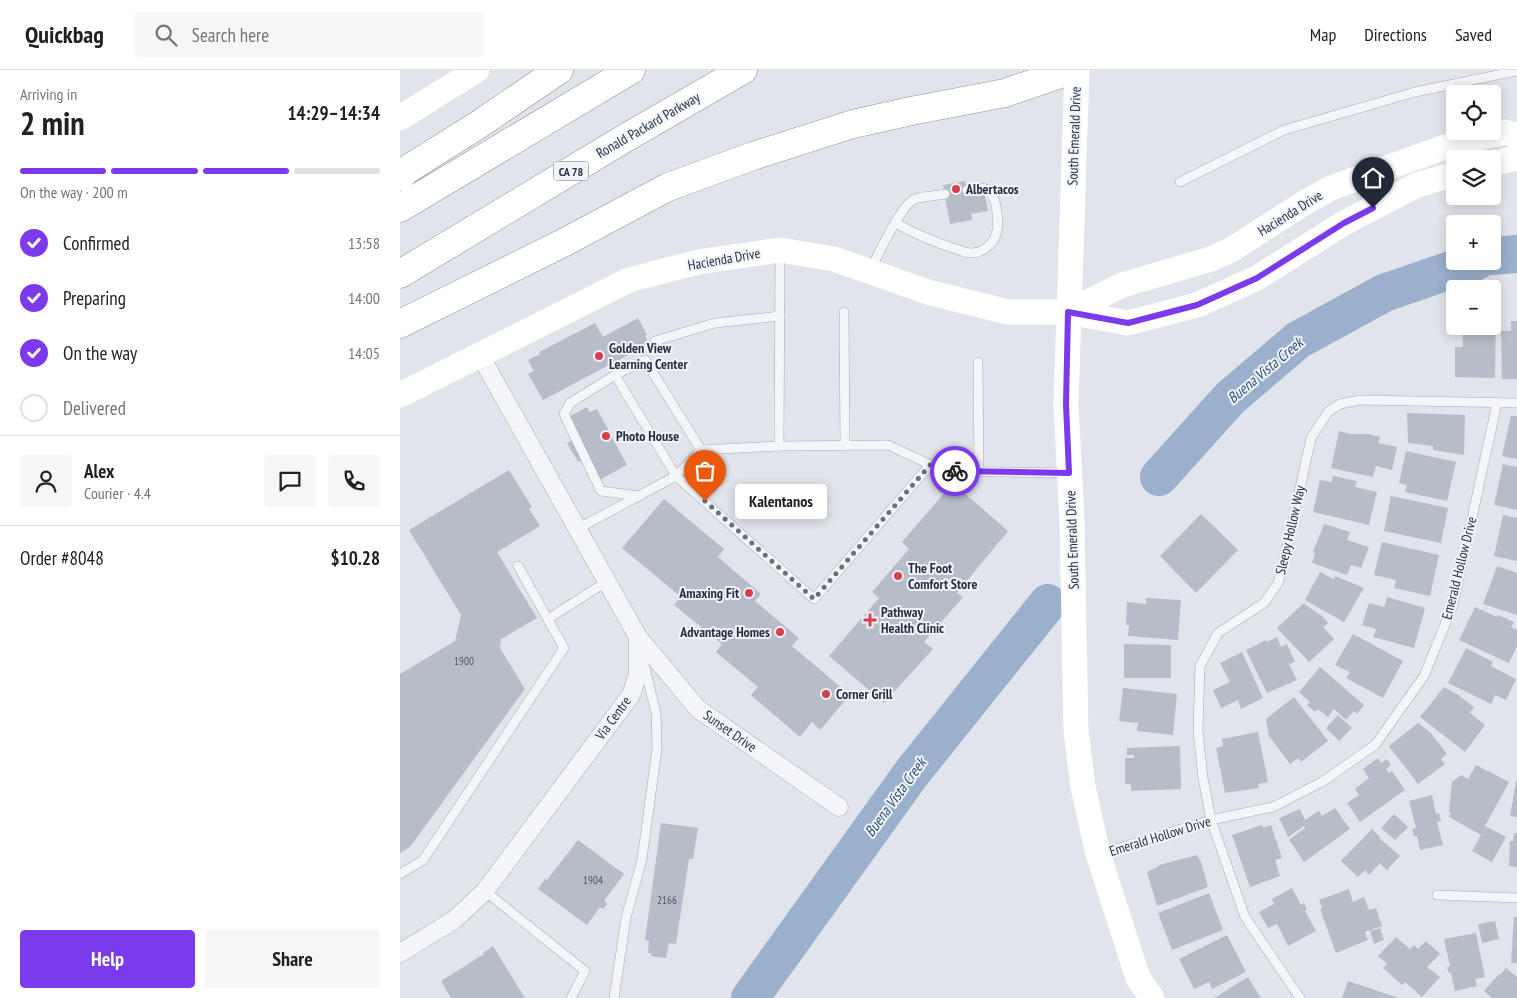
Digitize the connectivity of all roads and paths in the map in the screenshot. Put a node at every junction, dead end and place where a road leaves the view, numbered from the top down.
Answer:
1 (477, 70) edge
2 (559, 70) edge
3 (632, 70) edge
4 (743, 70) edge
5 (1072, 70) edge
6 (1076, 70) edge
7 (1517, 71) edge
8 (400, 118) edge
9 (1517, 136) edge
10 (1517, 158) edge
11 (1501, 162) edge
12 (1446, 177) edge
13 (400, 178) edge
14 (1180, 182) dead end
15 (967, 190) dead end
16 (945, 194) dead end
17 (400, 208) edge
18 (895, 223) junction
19 (780, 250) junction
20 (870, 271) junction
21 (400, 274) edge
22 (844, 312) dead end
23 (1068, 312) junction
24 (780, 316) junction
25 (400, 324) edge
26 (655, 341) dead end
27 (480, 355) junction
28 (978, 362) dead end
29 (615, 375) junction
30 (400, 395) edge
31 (1497, 403) junction
32 (1517, 403) edge
33 (779, 446) junction
34 (845, 446) junction
35 (701, 450) junction
36 (930, 465) junction
37 (979, 472) junction
38 (1069, 473) junction
39 (676, 476) junction
40 (639, 496) junction
41 (577, 529) junction
42 (518, 566) dead end
43 (606, 582) junction
44 (548, 620) junction
45 (638, 637) junction
46 (839, 807) dead end
47 (1211, 820) junction
48 (1098, 854) junction
49 (400, 874) edge
50 (485, 891) junction
51 (1437, 895) dead end
52 (1517, 898) edge
53 (400, 953) edge
54 (571, 998) edge
55 (614, 998) edge
56 (1152, 998) edge
57 (1300, 998) edge

1 - 8 main road
2 - 13 highway
3 - 17 highway
4 - 21 highway, Ronald Packard Parkway / CA 78
5 - 25 highway
6 - 23 main road, South Emerald Drive
7 - 14 lane
9 - 23 main road, Hacienda Drive
10 - 11 main road
12 - 23 main road, Hacienda Drive
15 - 18 lane
16 - 18 lane
18 - 20 lane
19 - 20 main road, Hacienda Drive
19 - 24 lane
19 - 27 main road, Hacienda Drive
20 - 23 main road, Hacienda Drive
22 - 34 lane
23 - 38 main road, South Emerald Drive
24 - 26 lane
24 - 33 lane
27 - 30 main road, Hacienda Drive
27 - 41 street
28 - 37 lane
29 - 35 lane
29 - 39 lane
29 - 40 lane
31 - 32 lane, Sleepy Hollow Way
31 - 47 lane, Emerald Hollow Drive
31 - 47 lane, Sleepy Hollow Way
33 - 34 lane
33 - 35 lane
34 - 36 lane
35 - 39 lane
36 - 37 lane
36 - 39 lane
37 - 38 lane
38 - 48 main road, South Emerald Drive
39 - 40 lane
40 - 41 lane
41 - 43 street
42 - 44 lane
43 - 44 lane
43 - 45 street
44 - 49 lane
45 - 46 street, Sunset Drive
45 - 50 street, Via Centre
45 - 55 lane
47 - 48 lane, Emerald Hollow Drive
47 - 57 lane, Sleepy Hollow Way
48 - 56 main road, South Emerald Drive
50 - 53 street, Via Centre
50 - 54 lane
51 - 52 lane

